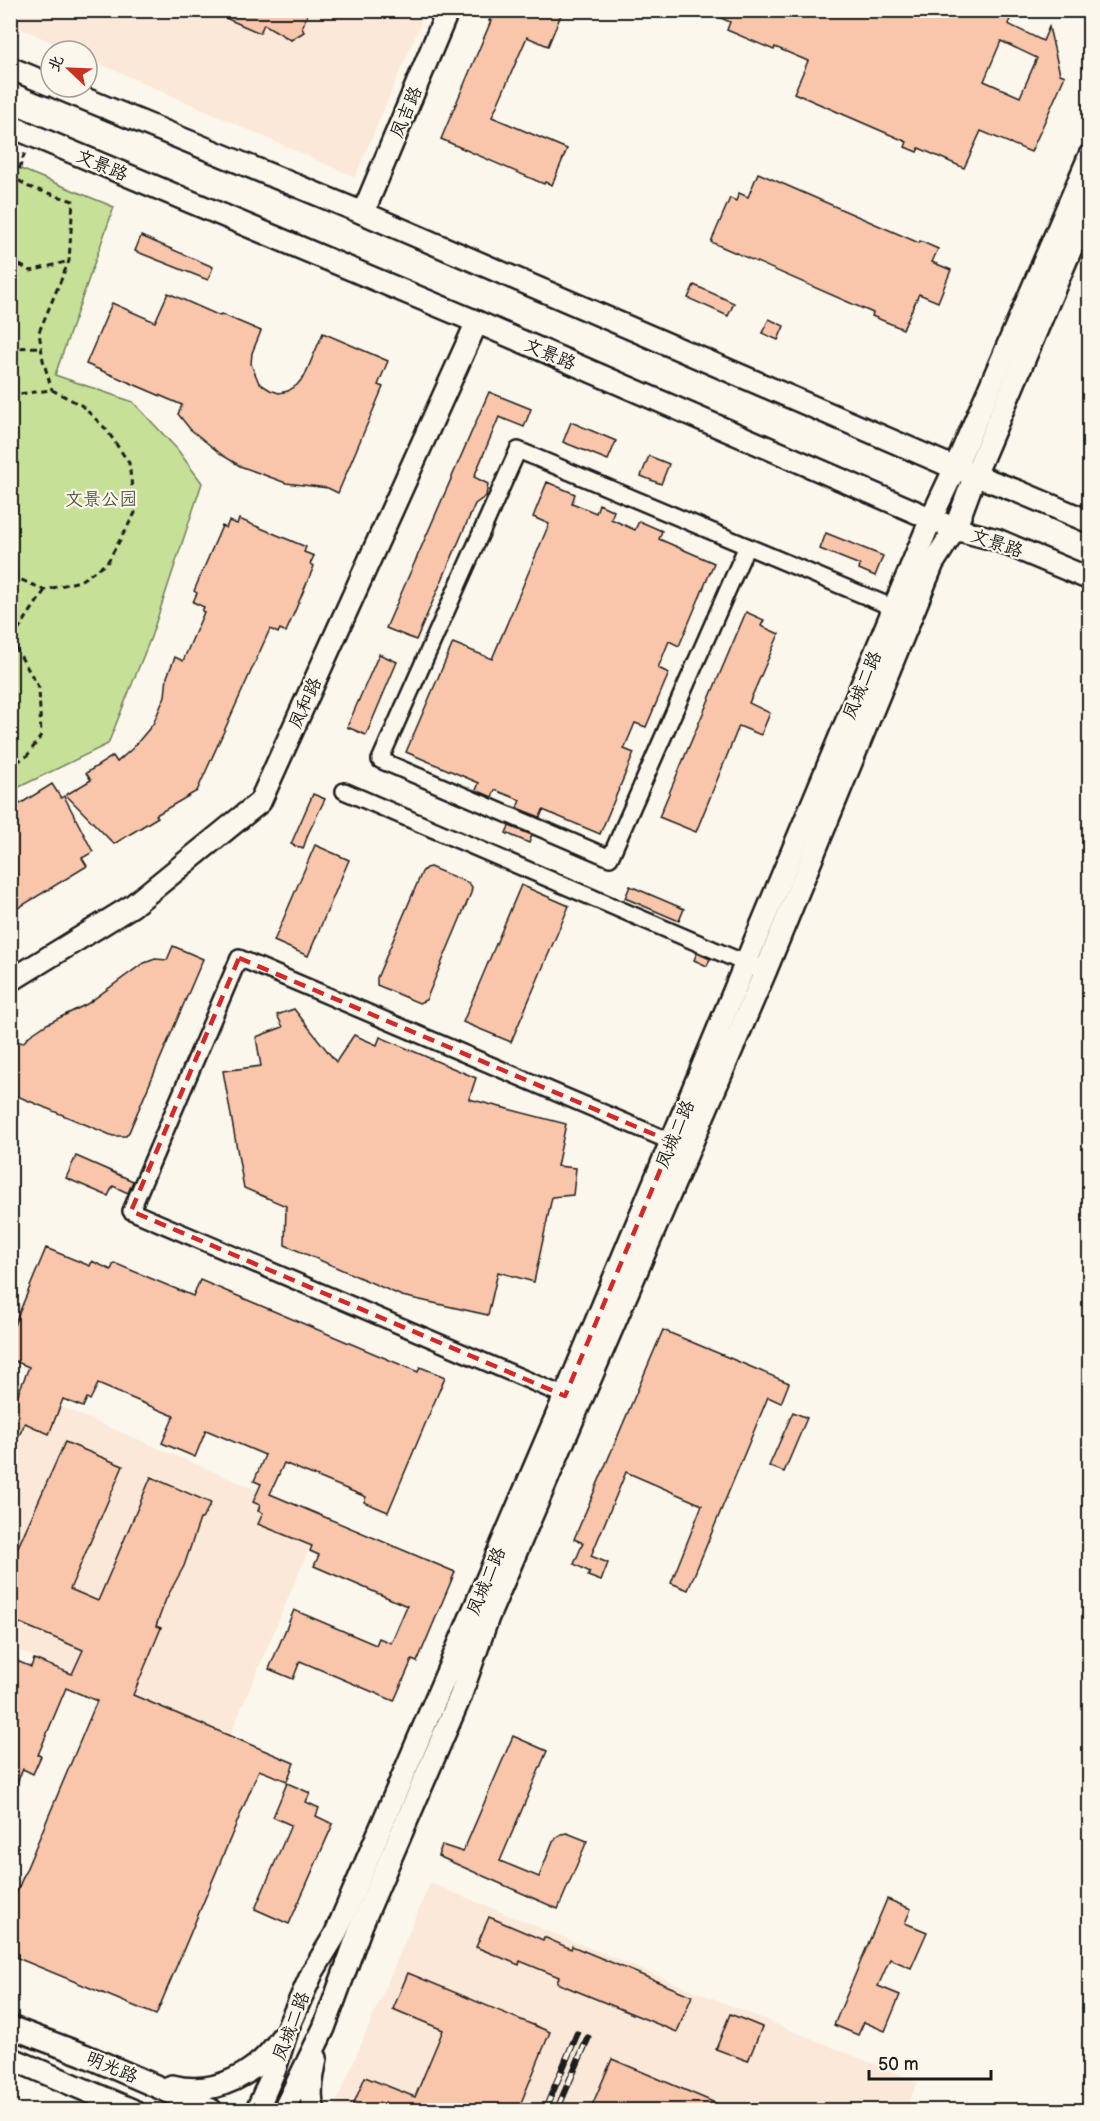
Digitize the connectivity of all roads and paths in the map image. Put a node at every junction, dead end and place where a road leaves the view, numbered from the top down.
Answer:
1 (448, 10) edge
2 (10, 68) edge
3 (39, 80) edge
4 (85, 99) edge
5 (10, 126) edge
6 (30, 135) junction
7 (1089, 155) edge
8 (10, 175) edge
9 (16, 179) junction
10 (1089, 204) edge
11 (363, 213) junction
12 (10, 260) edge
13 (69, 261) junction
14 (477, 322) junction
15 (41, 347) junction
16 (10, 348) edge
17 (52, 390) junction
18 (10, 395) edge
19 (965, 471) junction
20 (931, 519) junction
21 (1089, 522) edge
22 (955, 529) junction
23 (747, 546) junction
24 (10, 575) edge
25 (1089, 579) edge
26 (45, 590) junction
27 (894, 608) junction
28 (11, 639) edge
29 (10, 766) edge
30 (344, 791) dead end
31 (755, 968) junction
32 (10, 981) edge
33 (672, 1142) junction
34 (565, 1396) junction
35 (10, 2027) edge
36 (288, 2027) junction
37 (324, 2028) junction
38 (10, 2058) edge
39 (137, 2078) junction
40 (129, 2110) edge
41 (211, 2110) edge
42 (257, 2110) edge
43 (284, 2110) edge
44 (314, 2110) edge

1 - 11 main road, 凤吉路
2 - 3 main road
4 - 11 main road
5 - 6 main road, 文景路
6 - 9 path
6 - 14 main road, 文景路
7 - 19 main road, 凤城二路
8 - 9 path
9 - 13 path
10 - 19 main road, 凤城二路
11 - 19 main road
12 - 13 path
13 - 15 path
14 - 20 main road, 文景路
14 - 32 main road, 凤和路
15 - 16 path
15 - 17 path
17 - 18 path
17 - 26 path
19 - 20 main road, 凤城二路
19 - 21 main road
19 - 22 main road, 凤城二路
20 - 22 main road, 文景路
20 - 27 main road, 凤城二路
22 - 25 main road, 文景路
22 - 31 main road, 凤城二路
23 - 23 street
23 - 27 street
24 - 26 path
26 - 28 path
27 - 31 main road, 凤城二路
28 - 29 path
30 - 31 street
31 - 33 main road, 凤城二路
31 - 37 main road, 凤城二路
33 - 34 main road, 凤城二路
33 - 34 street
34 - 36 main road, 凤城二路
35 - 39 main road, 明光路
36 - 39 main road
36 - 42 main road, 凤城二路
37 - 43 main road, 凤城二路
37 - 44 main road
38 - 40 main road, 明光路
39 - 41 main road, 明光路

